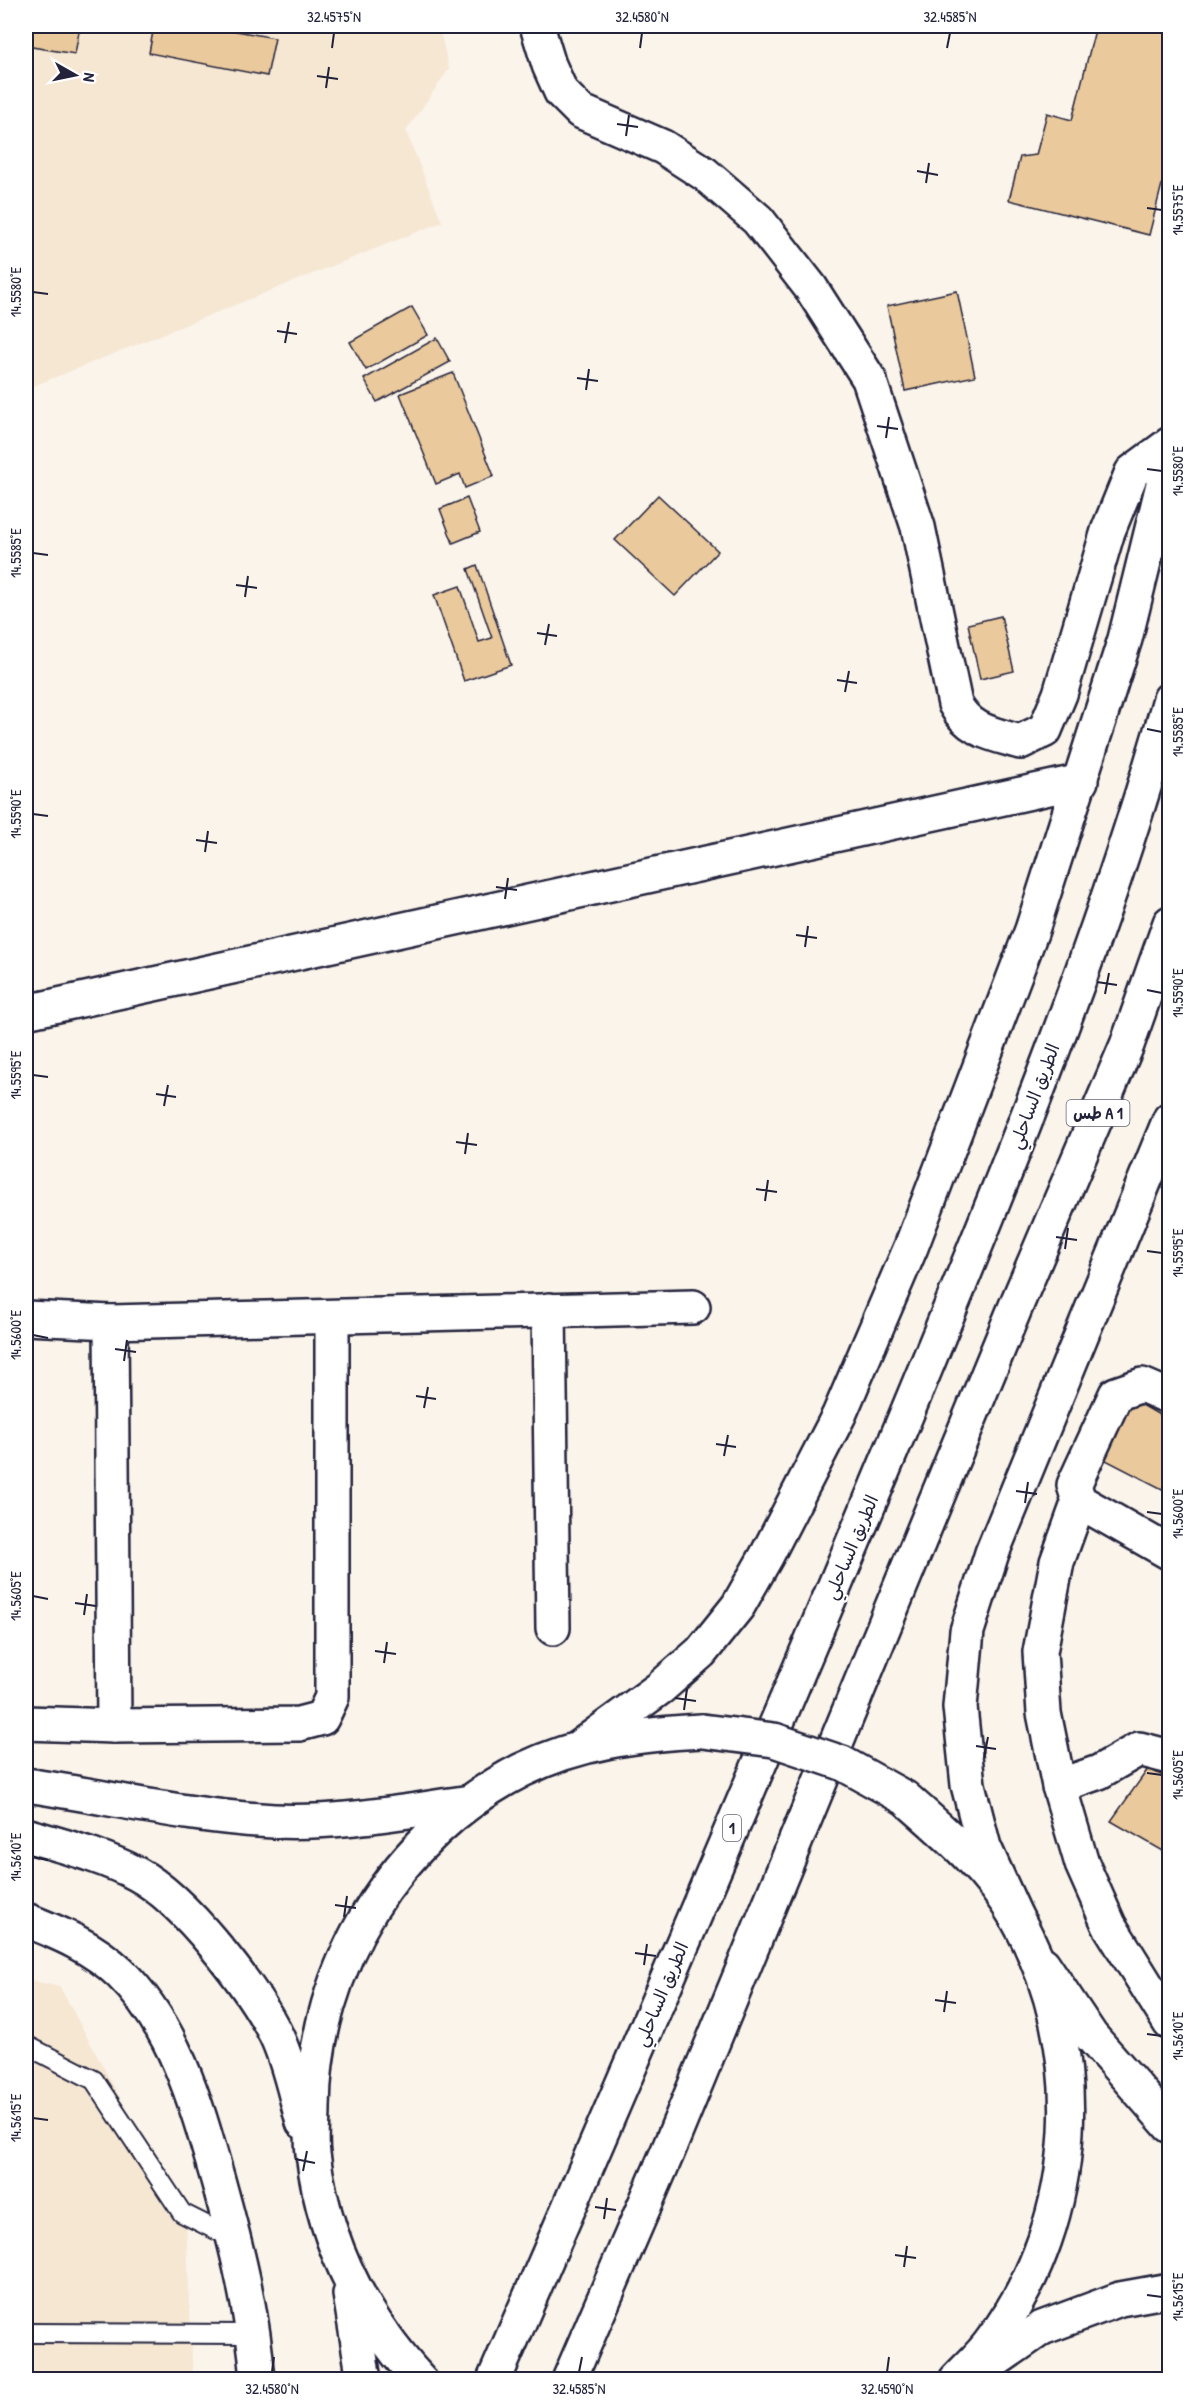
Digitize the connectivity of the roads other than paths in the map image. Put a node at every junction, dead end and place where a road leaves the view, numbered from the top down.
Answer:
1 (537, 26) edge
2 (1170, 444) edge
3 (1170, 456) edge
4 (1170, 699) edge
5 (1081, 781) junction
6 (1170, 923) edge
7 (26, 1012) edge
8 (1170, 1119) edge
9 (693, 1307) dead end
10 (549, 1310) junction
11 (26, 1318) edge
12 (332, 1318) junction
13 (111, 1322) junction
14 (1170, 1397) edge
15 (1079, 1501) junction
16 (1170, 1553) edge
17 (553, 1628) dead end
18 (26, 1723) edge
19 (114, 1726) junction
20 (579, 1747) junction
21 (1170, 1756) edge
22 (26, 1785) edge
23 (1059, 1786) junction
24 (470, 1802) junction
25 (26, 1835) edge
26 (1015, 1915) junction
27 (26, 1920) edge
28 (1031, 1945) junction
29 (1168, 2016) edge
30 (26, 2045) edge
31 (1170, 2126) edge
32 (313, 2152) junction
33 (235, 2240) junction
34 (347, 2275) junction
35 (1170, 2290) edge
36 (26, 2333) edge
37 (254, 2334) junction
38 (258, 2379) edge
39 (364, 2379) edge
40 (420, 2379) edge
41 (494, 2379) edge
42 (569, 2379) edge
43 (956, 2379) edge
44 (967, 2379) edge

1 - 2 main road
3 - 5 main road
4 - 41 main road, الطريق الساحلي / 1
5 - 7 main road
5 - 20 main road
6 - 42 main road, طس A 1
8 - 26 main road
9 - 10 main road
10 - 12 main road
10 - 17 main road
11 - 13 main road
12 - 13 main road
12 - 19 main road
13 - 19 main road
14 - 15 main road
15 - 16 main road
15 - 23 main road
18 - 19 main road
20 - 24 main road
20 - 26 main road, bridge
21 - 23 main road
22 - 24 main road
23 - 29 main road
24 - 32 main road
25 - 32 main road
26 - 28 main road
27 - 33 main road
28 - 31 main road
28 - 43 main road
30 - 33 lane
32 - 34 main road
33 - 37 main road
34 - 39 main road
34 - 40 main road
35 - 44 main road
36 - 37 lane
37 - 38 main road

